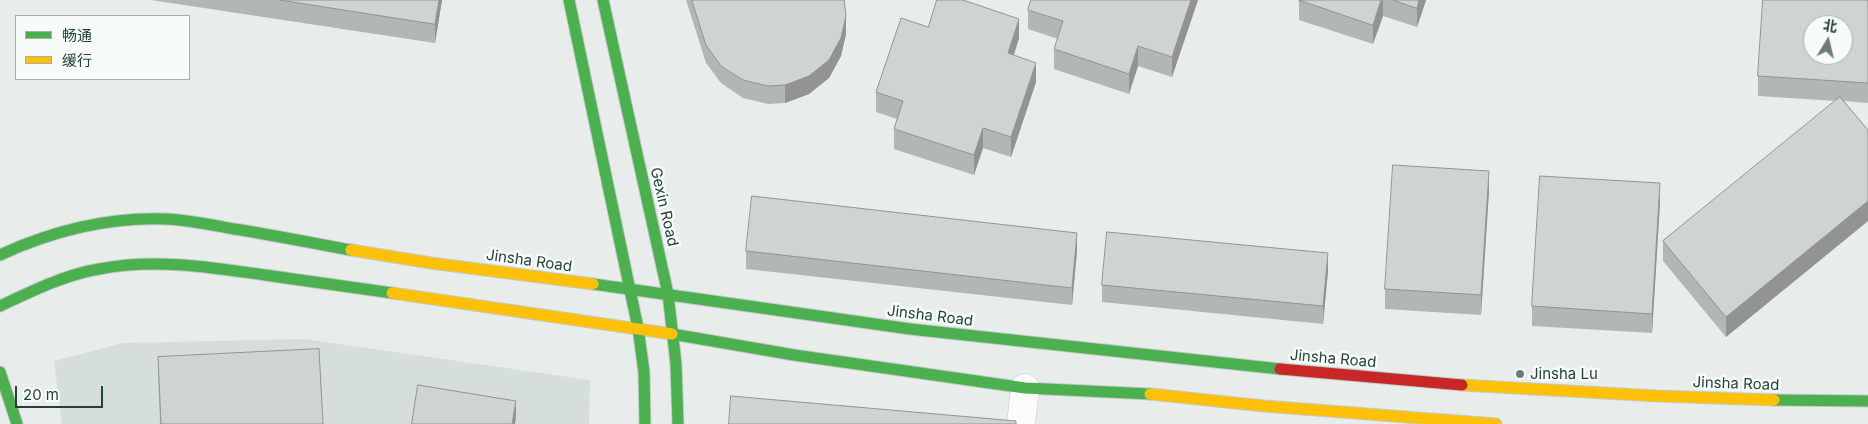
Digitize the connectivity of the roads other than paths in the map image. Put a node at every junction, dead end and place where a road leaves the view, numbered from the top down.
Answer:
1 (569, 0) edge
2 (603, 0) edge
3 (0, 256) edge
4 (630, 289) junction
5 (668, 294) junction
6 (0, 306) edge
7 (638, 328) junction
8 (673, 334) junction
9 (0, 372) edge
10 (1025, 388) junction
11 (1868, 401) edge
12 (17, 424) edge
13 (645, 424) edge
14 (678, 424) edge
15 (1022, 424) edge
16 (1496, 424) edge

1 - 4 main road
2 - 5 main road, Gexin Road
3 - 4 main road, Jinsha Road
4 - 5 main road, Jinsha Road
4 - 7 main road
5 - 8 main road, Gexin Road
5 - 11 main road, Jinsha Road
6 - 7 main road
7 - 8 main road
7 - 13 main road
8 - 10 main road
8 - 14 main road, Gexin Road
9 - 12 main road
10 - 15 street
10 - 16 main road

